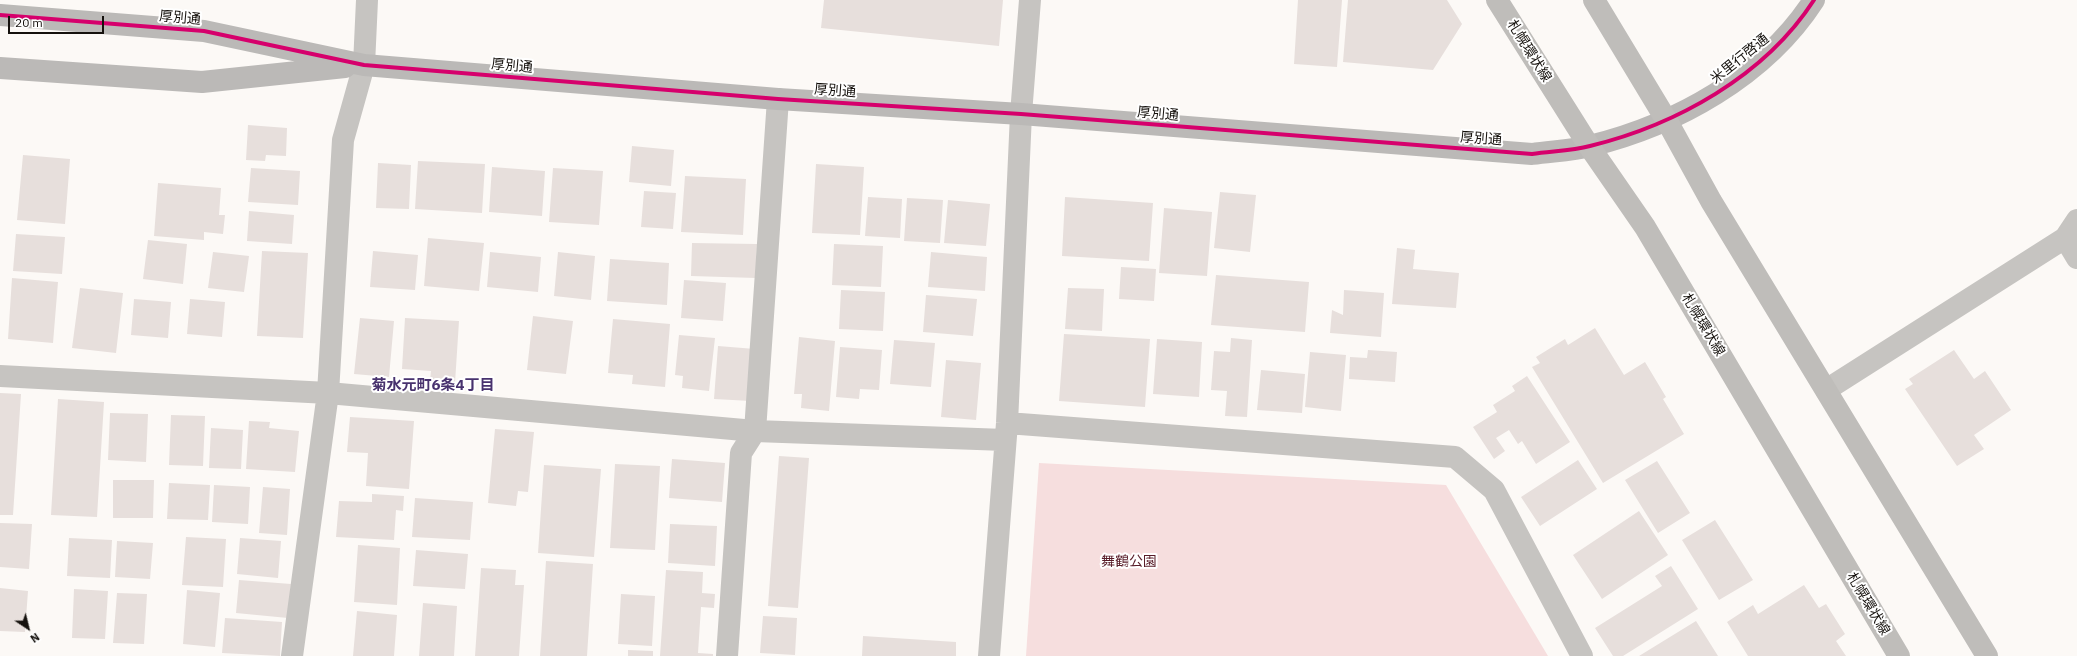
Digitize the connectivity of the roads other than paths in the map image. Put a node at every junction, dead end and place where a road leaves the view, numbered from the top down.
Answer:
1 (367, 0) edge
2 (1030, 0) edge
3 (1497, 0) edge
4 (1594, 0) edge
5 (1814, 0) edge
6 (0, 15) edge
7 (364, 65) junction
8 (0, 68) edge
9 (778, 99) junction
10 (1021, 114) junction
11 (1667, 120) junction
12 (1589, 146) junction
13 (2077, 220) edge
14 (2065, 238) junction
15 (2077, 258) edge
16 (0, 376) edge
17 (1826, 390) junction
18 (328, 393) junction
19 (755, 431) junction
20 (1006, 431) junction
21 (292, 656) edge
22 (727, 656) edge
23 (989, 656) edge
24 (1582, 656) edge
25 (1899, 656) edge
26 (1987, 656) edge

1 - 7 street
2 - 10 street
3 - 12 main road, 札幌環状線
4 - 11 main road
5 - 11 street, 米里行啓通
6 - 7 street, 厚別通
7 - 8 street, 厚別通
7 - 9 street, 厚別通
7 - 18 street
9 - 10 street, 厚別通
9 - 19 street
10 - 12 street, 厚別通
10 - 20 street
11 - 12 street, 厚別通
11 - 17 main road
12 - 25 main road, 札幌環状線
13 - 14 street
14 - 15 street
14 - 17 street
16 - 18 street
17 - 26 main road
18 - 19 street
18 - 21 street
19 - 20 street
19 - 22 street
20 - 23 street
20 - 24 street

